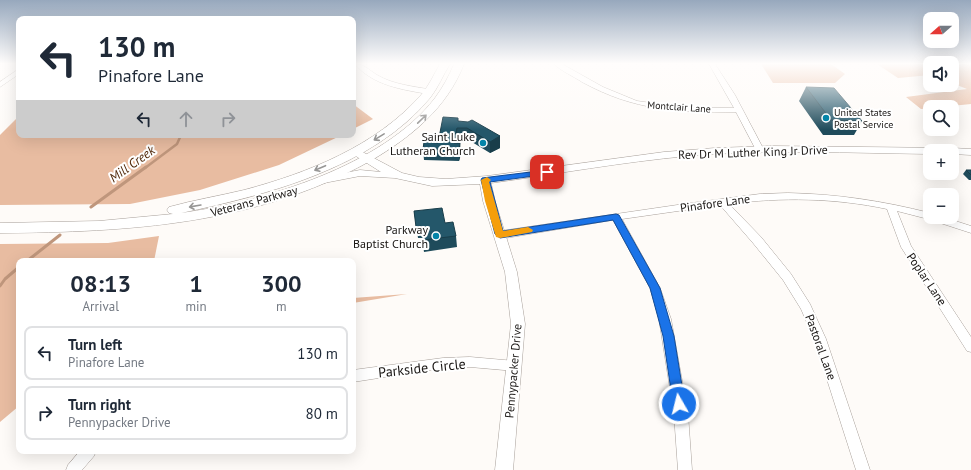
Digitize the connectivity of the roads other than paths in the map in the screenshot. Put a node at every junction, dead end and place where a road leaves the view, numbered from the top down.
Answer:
1 (398, 86) edge
2 (432, 86) edge
3 (448, 86) edge
4 (598, 86) edge
5 (724, 86) edge
6 (428, 92) junction
7 (738, 110) junction
8 (760, 150) junction
9 (355, 151) junction
10 (923, 151) edge
11 (959, 151) edge
12 (971, 152) edge
13 (368, 158) junction
14 (404, 178) junction
15 (485, 180) junction
16 (318, 182) junction
17 (722, 202) junction
18 (891, 207) junction
19 (923, 215) edge
20 (616, 217) junction
21 (0, 220) edge
22 (953, 224) edge
23 (0, 228) edge
24 (971, 230) edge
25 (500, 234) junction
26 (971, 347) edge
27 (515, 366) junction
28 (356, 376) edge
29 (87, 454) edge
30 (72, 470) edge
31 (504, 470) edge
32 (685, 470) edge
33 (863, 470) edge

1 - 6 street
2 - 6 main road, Veterans Parkway
13 -> 3 main road, Veterans Parkway
4 - 7 street, Montclair Lane
5 - 7 street
6 -> 9 main road, Veterans Parkway
7 - 8 street
8 - 10 street, Rev Dr M Luther King Jr Drive
8 - 15 street, Rev Dr M Luther King Jr Drive
9 - 13 street, Rev Dr M Luther King Jr Drive
9 -> 21 main road, Veterans Parkway
11 - 12 street
13 - 14 street, Rev Dr M Luther King Jr Drive
13 - 16 main road, Veterans Parkway
14 - 15 street, Rev Dr M Luther King Jr Drive
14 - 16 street
15 - 25 street, Pennypacker Drive
16 - 23 main road, Veterans Parkway
17 - 18 street, Pinafore Lane
17 - 20 street, Pinafore Lane
17 - 33 street, Pastoral Lane
18 - 19 street, Pinafore Lane
18 - 26 street, Poplar Lane
20 - 25 street, Pinafore Lane
20 - 32 street
22 - 24 street, Pinafore Lane
25 - 27 street, Pennypacker Drive
27 - 28 street, Parkside Circle
27 - 31 street, Pennypacker Drive
29 - 30 street

